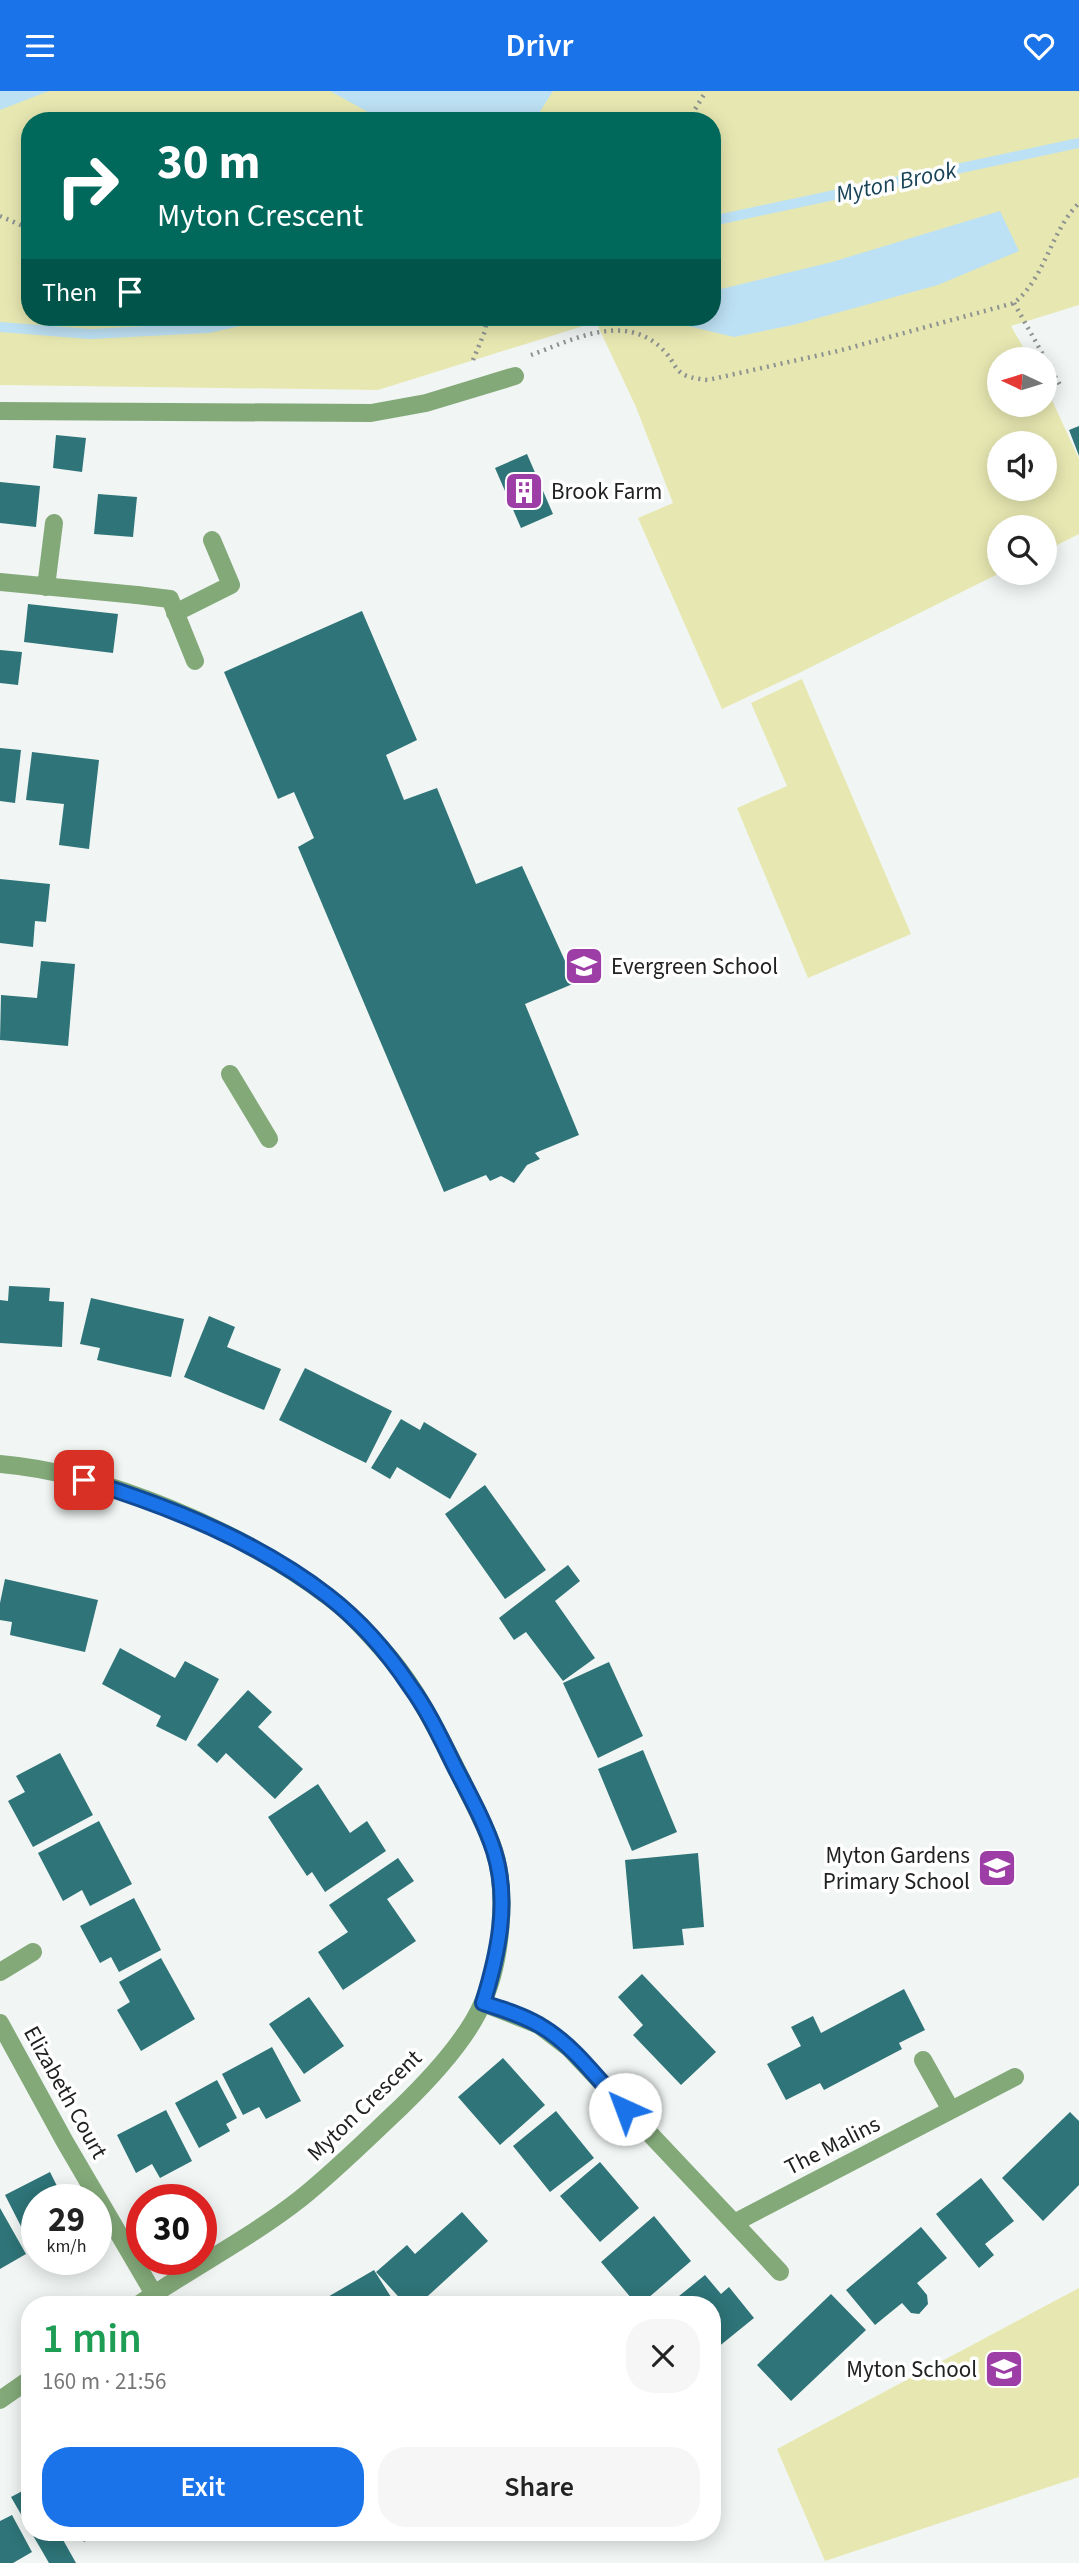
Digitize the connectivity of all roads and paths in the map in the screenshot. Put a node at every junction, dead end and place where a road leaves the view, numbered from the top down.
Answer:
1 (706, 91) edge
2 (693, 112) edge
3 (1079, 203) edge
4 (0, 216) edge
5 (21, 225) edge
6 (1014, 303) junction
7 (521, 357) dead end
8 (515, 376) dead end
9 (1060, 385) dead end
10 (0, 411) edge
11 (54, 523) dead end
12 (212, 540) dead end
13 (0, 582) edge
14 (46, 587) junction
15 (175, 613) junction
16 (195, 661) dead end
17 (230, 1075) dead end
18 (269, 1139) dead end
19 (0, 1464) edge
20 (33, 1952) dead end
21 (0, 1972) edge
22 (483, 2003) junction
23 (0, 2023) edge
24 (923, 2060) dead end
25 (1015, 2077) dead end
26 (951, 2110) junction
27 (734, 2223) junction
28 (780, 2272) dead end
29 (154, 2294) junction
30 (151, 2296) edge
31 (21, 2385) edge
32 (0, 2400) edge

1 - 2 path
3 - 6 path
4 - 5 path
6 - 7 path
6 - 9 path
8 - 10 street
11 - 14 street
12 - 15 street
13 - 14 street
14 - 15 street
15 - 16 street
17 - 18 street
19 - 22 street, Myton Crescent
20 - 21 street
22 - 27 street
22 - 29 street, Myton Crescent
23 - 29 street, Elizabeth Court
24 - 26 street
25 - 26 street, The Malins
26 - 27 street, The Malins
27 - 28 street
29 - 30 street, Myton Crescent
31 - 32 street

